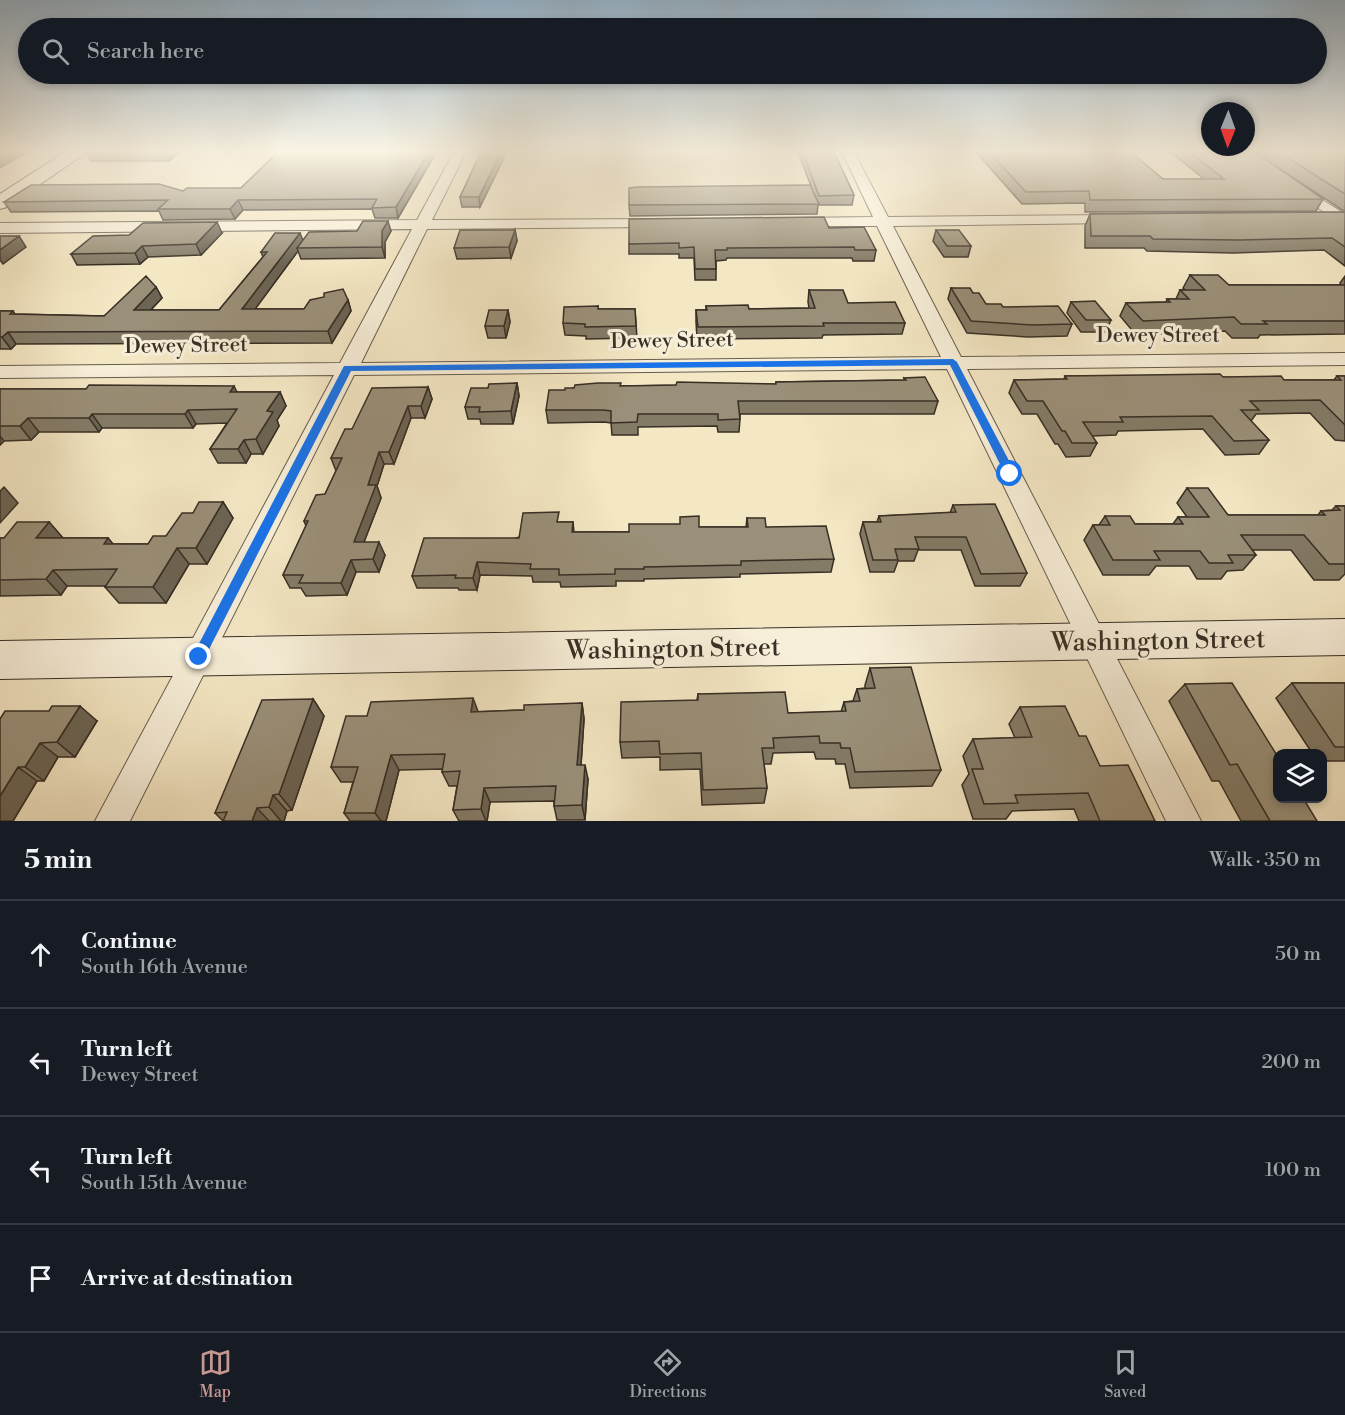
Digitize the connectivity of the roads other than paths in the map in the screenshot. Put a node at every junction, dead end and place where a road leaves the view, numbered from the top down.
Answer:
1 (21, 188) edge
2 (441, 188) edge
3 (866, 188) edge
4 (1296, 188) edge
5 (0, 202) edge
6 (1315, 217) edge
7 (1343, 218) edge
8 (1128, 219) edge
9 (882, 221) junction
10 (788, 222) edge
11 (670, 223) edge
12 (422, 225) junction
13 (0, 228) edge
14 (1345, 359) edge
15 (953, 362) junction
16 (347, 368) junction
17 (0, 372) edge
18 (1345, 637) edge
19 (1096, 642) junction
20 (199, 657) junction
21 (0, 660) edge
22 (112, 821) edge
23 (1184, 821) edge

1 - 5 street
2 - 12 street
3 - 9 street
4 - 7 street
6 - 7 street
8 - 9 street
9 - 10 street
9 - 15 street
11 - 12 street
12 - 13 street
12 - 16 street
14 - 15 street, Dewey Street
15 - 16 street, Dewey Street
15 - 19 street
16 - 17 street, Dewey Street
16 - 20 street
18 - 19 street, Washington Street
19 - 20 street, Washington Street
19 - 23 street
20 - 21 street, Washington Street
20 - 22 street

